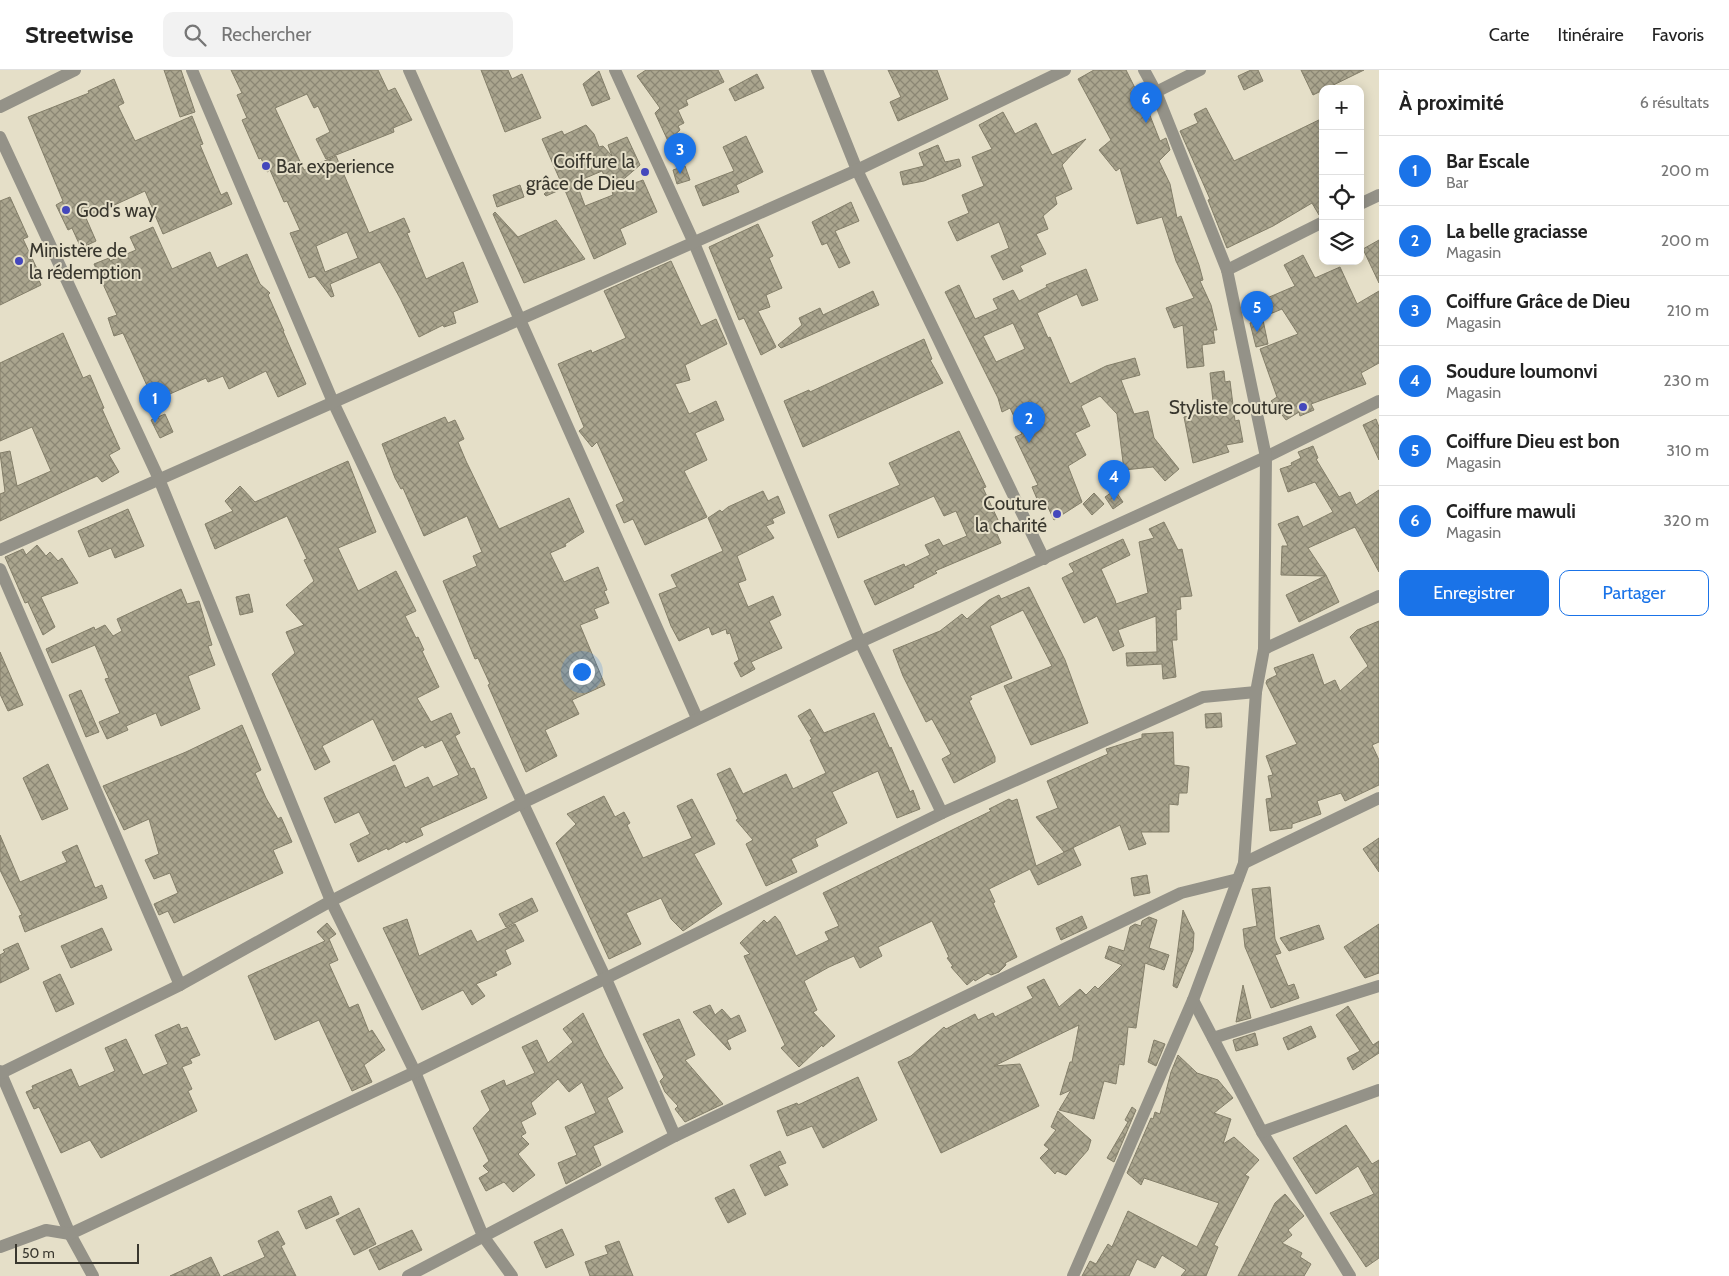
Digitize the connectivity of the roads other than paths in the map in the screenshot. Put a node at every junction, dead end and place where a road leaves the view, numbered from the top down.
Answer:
1 (75, 70) edge
2 (192, 70) edge
3 (409, 70) edge
4 (615, 70) edge
5 (817, 70) edge
6 (1065, 70) edge
7 (1144, 70) edge
8 (1200, 70) edge
9 (1156, 92) junction
10 (0, 107) edge
11 (0, 137) edge
12 (857, 170) junction
13 (1379, 195) edge
14 (1364, 202) edge
15 (1319, 224) edge
16 (694, 243) junction
17 (1226, 270) junction
18 (519, 320) junction
19 (1379, 400) edge
20 (333, 402) junction
21 (1266, 457) junction
22 (160, 479) junction
23 (0, 550) edge
24 (1044, 559) junction
25 (0, 569) edge
26 (1379, 596) edge
27 (860, 642) junction
28 (1264, 649) junction
29 (1256, 692) junction
30 (697, 718) junction
31 (1379, 798) edge
32 (522, 803) junction
33 (942, 813) junction
34 (1244, 863) junction
35 (1238, 879) junction
36 (331, 901) junction
37 (606, 979) junction
38 (180, 985) junction
39 (1379, 986) edge
40 (1193, 1000) junction
41 (1213, 1038) junction
42 (0, 1072) edge
43 (415, 1072) junction
44 (1379, 1090) edge
45 (1262, 1132) junction
46 (675, 1136) junction
47 (70, 1234) junction
48 (483, 1236) junction
49 (0, 1247) edge
50 (93, 1276) edge
51 (408, 1276) edge
52 (512, 1276) edge
53 (1073, 1276) edge
54 (1350, 1276) edge

1 - 10 street
2 - 20 street
3 - 18 street
4 - 16 street
5 - 12 street
6 - 12 street
7 - 9 street
8 - 9 street
9 - 17 street
11 - 22 street
12 - 16 street
12 - 24 street
13 - 14 street
15 - 17 street
16 - 18 street
16 - 27 street
17 - 21 street
18 - 20 street
18 - 30 street
19 - 21 street
20 - 22 street
20 - 32 street
21 - 24 street
21 - 28 street
22 - 23 street
22 - 36 street
24 - 27 street
25 - 38 street
26 - 28 street
27 - 30 street
27 - 33 street
28 - 29 street
29 - 33 street
29 - 34 street
30 - 32 street
31 - 34 street
32 - 36 street
32 - 37 street
33 - 37 street
34 - 35 street
35 - 40 street
35 - 46 street
36 - 38 street
36 - 43 street
37 - 43 street
37 - 46 street
38 - 42 street
39 - 41 street
40 - 41 street
40 - 53 street
41 - 45 street
42 - 47 street
43 - 47 street
43 - 48 street
44 - 45 street
45 - 54 street
46 - 48 street
47 - 49 street
47 - 50 street
48 - 51 street
48 - 52 street

